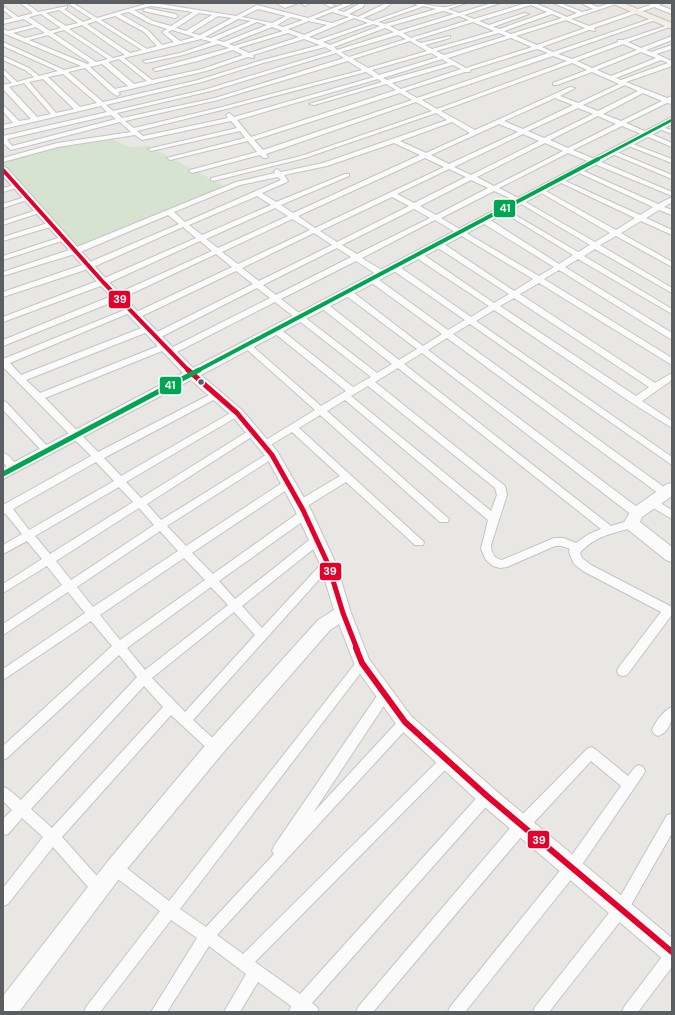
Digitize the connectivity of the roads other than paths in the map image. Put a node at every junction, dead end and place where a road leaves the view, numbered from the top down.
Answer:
1 (23, 3) edge
2 (47, 3) edge
3 (82, 3) edge
4 (279, 3) edge
5 (295, 3) edge
6 (326, 3) edge
7 (351, 3) edge
8 (389, 3) edge
9 (415, 3) edge
10 (463, 3) edge
11 (497, 3) edge
12 (531, 3) edge
13 (556, 3) edge
14 (584, 3) edge
15 (615, 3) edge
16 (623, 3) edge
17 (660, 3) edge
18 (72, 4) edge
19 (363, 4) edge
20 (427, 4) edge
21 (651, 4) edge
22 (3, 8) edge
23 (136, 8) junction
24 (333, 8) junction
25 (444, 8) junction
26 (544, 8) junction
27 (58, 9) junction
28 (185, 9) junction
29 (598, 9) junction
30 (129, 10) junction
31 (199, 11) junction
32 (275, 11) junction
33 (537, 11) dead end
34 (638, 11) junction
35 (552, 12) junction
36 (672, 12) edge
37 (40, 13) junction
38 (530, 13) dead end
39 (116, 14) junction
40 (218, 14) junction
41 (344, 14) junction
42 (460, 14) junction
43 (583, 14) junction
44 (290, 15) junction
45 (175, 16) junction
46 (25, 17) junction
47 (356, 17) junction
48 (237, 18) junction
49 (17, 19) junction
50 (96, 19) junction
51 (309, 19) junction
52 (567, 19) junction
53 (655, 19) junction
54 (255, 21) junction
55 (476, 21) junction
56 (3, 22) edge
57 (371, 22) junction
58 (82, 23) junction
59 (38, 25) junction
60 (161, 25) junction
61 (271, 25) junction
62 (332, 25) junction
63 (671, 25) edge
64 (385, 26) junction
65 (488, 26) junction
66 (563, 26) dead end
67 (479, 27) dead end
68 (65, 28) junction
69 (172, 28) junction
70 (589, 28) junction
71 (285, 30) junction
72 (500, 31) junction
73 (549, 31) dead end
74 (5, 32) edge
75 (49, 33) junction
76 (187, 33) junction
77 (399, 33) junction
78 (457, 34) dead end
79 (303, 36) junction
80 (512, 36) junction
81 (608, 36) junction
82 (201, 37) junction
83 (528, 38) dead end
84 (672, 38) edge
85 (24, 40) junction
86 (412, 40) junction
87 (522, 40) junction
88 (215, 41) junction
89 (317, 42) junction
90 (179, 43) junction
91 (624, 43) junction
92 (3, 44) edge
93 (33, 44) junction
94 (224, 44) junction
95 (421, 45) junction
96 (328, 46) junction
97 (537, 47) junction
98 (672, 47) edge
99 (162, 48) junction
100 (234, 48) junction
101 (16, 50) junction
102 (641, 50) junction
103 (147, 51) junction
104 (432, 51) junction
105 (338, 52) junction
106 (3, 54) edge
107 (137, 54) junction
108 (555, 54) junction
109 (652, 54) junction
110 (129, 56) junction
111 (249, 56) junction
112 (672, 57) edge
113 (3, 58) edge
114 (121, 58) junction
115 (444, 58) junction
116 (351, 59) junction
117 (662, 59) junction
118 (113, 60) junction
119 (146, 61) junction
120 (104, 62) junction
121 (261, 62) junction
122 (572, 62) junction
123 (453, 63) junction
124 (672, 63) edge
125 (95, 64) junction
126 (86, 66) junction
127 (156, 69) junction
128 (275, 70) junction
129 (368, 70) junction
130 (466, 70) junction
131 (591, 70) junction
132 (3, 71) edge
133 (64, 72) junction
134 (41, 77) junction
135 (287, 77) junction
136 (380, 77) junction
137 (168, 78) junction
138 (610, 78) junction
139 (482, 79) junction
140 (25, 81) junction
141 (151, 82) junction
142 (388, 83) junction
143 (622, 83) junction
144 (16, 84) junction
145 (555, 84) dead end
146 (132, 86) junction
147 (300, 86) junction
148 (4, 87) edge
149 (572, 88) dead end
150 (209, 90) junction
151 (113, 91) junction
152 (401, 91) junction
153 (643, 92) junction
154 (314, 96) junction
155 (556, 96) junction
156 (122, 99) junction
157 (216, 99) junction
158 (418, 100) junction
159 (670, 100) edge
160 (102, 104) junction
161 (312, 104) dead end
162 (578, 105) junction
163 (3, 108) edge
164 (224, 108) junction
165 (78, 109) junction
166 (437, 111) junction
167 (112, 112) junction
168 (599, 114) junction
169 (55, 115) junction
170 (35, 119) junction
171 (233, 119) junction
172 (121, 120) junction
173 (452, 120) junction
174 (672, 120) edge
175 (500, 122) junction
176 (350, 123) junction
177 (17, 124) junction
178 (621, 124) junction
179 (3, 127) edge
180 (659, 127) junction
181 (241, 129) junction
182 (134, 131) junction
183 (524, 131) junction
184 (672, 132) edge
185 (475, 133) junction
186 (645, 135) junction
187 (3, 138) edge
188 (250, 139) junction
189 (394, 140) junction
190 (547, 141) junction
191 (628, 144) junction
192 (382, 145) junction
193 (672, 145) edge
194 (151, 149) dead end
195 (570, 150) junction
196 (612, 152) junction
197 (261, 153) junction
198 (426, 156) junction
199 (170, 158) dead end
200 (596, 161) junction
201 (672, 161) edge
202 (271, 165) junction
203 (449, 167) junction
204 (577, 170) junction
205 (192, 171) dead end
206 (279, 174) junction
207 (347, 175) dead end
208 (6, 176) edge
209 (672, 177) edge
210 (472, 178) junction
211 (213, 180) dead end
212 (559, 180) junction
213 (494, 188) junction
214 (540, 190) junction
215 (257, 193) junction
216 (392, 194) junction
217 (672, 194) edge
218 (28, 198) junction
219 (672, 200) edge
220 (520, 201) junction
221 (276, 205) junction
222 (3, 206) edge
223 (415, 206) junction
224 (660, 207) junction
225 (503, 210) junction
226 (40, 211) junction
227 (169, 212) junction
228 (672, 212) edge
229 (293, 216) junction
230 (436, 218) junction
231 (641, 218) junction
232 (484, 220) junction
233 (3, 224) edge
234 (51, 224) junction
235 (185, 224) junction
236 (315, 230) junction
237 (462, 232) junction
238 (616, 233) junction
239 (672, 233) edge
240 (201, 238) junction
241 (3, 239) edge
242 (64, 239) junction
243 (438, 244) junction
244 (338, 245) junction
245 (596, 246) junction
246 (75, 251) junction
247 (218, 251) junction
248 (418, 255) junction
249 (579, 256) junction
250 (3, 258) edge
251 (357, 258) junction
252 (672, 265) edge
253 (88, 266) junction
254 (238, 267) junction
255 (560, 267) junction
256 (394, 268) junction
257 (3, 274) edge
258 (377, 277) junction
259 (539, 279) junction
260 (103, 282) junction
261 (259, 284) junction
262 (672, 291) edge
263 (348, 292) junction
264 (514, 294) junction
265 (3, 295) edge
266 (117, 297) junction
267 (276, 299) junction
268 (323, 305) junction
269 (494, 306) junction
270 (672, 312) edge
271 (133, 314) junction
272 (300, 318) junction
273 (3, 320) edge
274 (470, 321) junction
275 (276, 330) junction
276 (448, 334) junction
277 (672, 337) edge
278 (159, 341) junction
279 (3, 343) edge
280 (247, 346) junction
281 (423, 350) junction
282 (3, 362) edge
283 (672, 362) edge
284 (398, 364) junction
285 (192, 374) junction
286 (672, 376) edge
287 (20, 379) junction
288 (373, 380) junction
289 (655, 387) junction
290 (349, 394) junction
291 (216, 395) junction
292 (39, 397) junction
293 (634, 401) junction
294 (3, 404) edge
295 (321, 411) junction
296 (237, 413) junction
297 (672, 426) edge
298 (293, 428) junction
299 (253, 432) junction
300 (77, 435) junction
301 (268, 450) junction
302 (47, 451) junction
303 (3, 456) edge
304 (97, 457) junction
305 (672, 462) edge
306 (8, 471) edge
307 (347, 477) junction
308 (120, 481) junction
309 (288, 484) junction
310 (668, 490) edge
311 (652, 502) junction
312 (140, 503) junction
313 (5, 509) edge
314 (303, 510) junction
315 (672, 516) edge
316 (634, 518) junction
317 (444, 519) dead end
318 (494, 519) junction
319 (161, 525) junction
320 (608, 529) junction
321 (29, 535) junction
322 (317, 540) junction
323 (419, 542) dead end
324 (577, 548) junction
325 (3, 550) edge
326 (185, 552) junction
327 (672, 556) edge
328 (49, 560) junction
329 (328, 564) junction
330 (212, 581) junction
331 (70, 586) junction
332 (3, 589) edge
333 (235, 606) junction
334 (670, 610) edge
335 (343, 613) junction
336 (92, 614) junction
337 (3, 630) edge
338 (262, 635) junction
339 (119, 647) junction
340 (362, 663) junction
341 (623, 671) dead end
342 (3, 675) edge
343 (144, 678) junction
344 (385, 694) junction
345 (171, 708) junction
346 (672, 712) edge
347 (185, 720) junction
348 (405, 722) junction
349 (658, 730) dead end
350 (215, 748) junction
351 (3, 754) edge
352 (447, 760) junction
353 (639, 771) dead end
354 (629, 785) junction
355 (3, 793) edge
356 (487, 796) junction
357 (21, 809) junction
358 (672, 820) edge
359 (522, 825) junction
360 (3, 829) edge
361 (53, 837) junction
362 (572, 867) junction
363 (115, 868) junction
364 (258, 880) junction
365 (100, 890) junction
366 (3, 899) edge
367 (621, 909) junction
368 (170, 910) junction
369 (207, 936) junction
370 (672, 953) edge
371 (244, 963) junction
372 (256, 972) junction
373 (303, 1009) edge
374 (5, 1012) edge
375 (91, 1012) edge
376 (158, 1012) edge
377 (231, 1012) edge
378 (363, 1012) edge
379 (455, 1012) edge
380 (540, 1012) edge
381 (629, 1012) edge

1 - 37 street
2 - 27 street
3 - 18 street
4 - 5 street
6 - 24 street
7 - 24 street
8 - 47 street
9 - 20 street
10 - 25 street
11 - 42 street
12 - 26 street
12 - 55 street
13 - 43 street
14 - 29 street
15 - 29 street
15 - 34 main road
16 - 34 main road
17 - 21 street
18 - 27 street
18 - 50 street
19 - 41 street
20 - 25 street
20 - 57 street
21 - 34 street
21 - 36 street
22 - 49 street
23 - 28 street
23 - 30 street
23 - 45 street
24 - 41 street
24 - 51 street
25 - 42 street
25 - 64 street
26 - 33 street
26 - 35 street
27 - 37 street
27 - 58 street
28 - 31 street
28 - 45 street
29 - 43 street
30 - 39 street
30 - 60 street
31 - 40 street
31 - 69 street
32 - 44 street
32 - 48 street
32 - 54 street
34 - 53 main road
34 - 63 main road
34 - 70 street
35 - 52 street
35 - 72 street
37 - 46 street
37 - 68 street
38 - 65 street
39 - 50 street
39 - 99 street
40 - 48 street
40 - 76 street
41 - 47 street
42 - 55 street
42 - 77 street
43 - 52 street
44 - 51 street
44 - 61 street
45 - 60 street
46 - 49 street
46 - 59 street
47 - 57 street
47 - 62 street
48 - 54 street
48 - 82 street
49 - 56 street
50 - 58 street
50 - 103 street
51 - 62 street
51 - 71 street
52 - 70 street
52 - 80 street
53 - 63 main road
53 - 81 street
54 - 61 street
54 - 88 street
55 - 65 street
55 - 86 street
57 - 64 street
57 - 89 street
58 - 68 street
58 - 110 street
59 - 74 street
59 - 75 street
60 - 69 street
61 - 71 street
61 - 94 street
62 - 79 street
63 - 91 street
64 - 77 street
64 - 96 street
65 - 67 street
65 - 72 street
66 - 73 street
68 - 75 street
68 - 118 street
69 - 76 street
69 - 90 street
70 - 81 street
70 - 97 street
71 - 79 street
71 - 100 street
72 - 80 street
72 - 104 street
74 - 85 street
75 - 85 street
75 - 125 street
76 - 82 street
77 - 86 street
77 - 105 street
78 - 95 street
79 - 89 street
79 - 111 street
80 - 87 street
80 - 115 street
81 - 91 street
81 - 108 street
82 - 88 street
82 - 90 street
83 - 87 street
84 - 102 street
85 - 93 street
86 - 95 street
86 - 116 street
87 - 97 street
88 - 94 street
88 - 119 street
89 - 96 street
90 - 99 street
91 - 102 street
91 - 122 street
92 - 101 street
93 - 101 street
93 - 126 street
94 - 100 street
95 - 104 street
96 - 105 street
96 - 121 street
97 - 108 street
97 - 130 street
98 - 109 street
99 - 103 street
100 - 111 street
100 - 127 street
101 - 106 street
101 - 133 street
102 - 109 street
102 - 131 street
103 - 107 street
104 - 115 street
104 - 129 street
105 - 116 street
105 - 128 street
107 - 110 street
107 - 119 street
108 - 122 street
108 - 139 street
109 - 117 street
110 - 114 street
111 - 121 street
111 - 137 street
112 - 117 street
113 - 134 street
114 - 118 street
114 - 141 street
115 - 123 street
115 - 136 street
116 - 129 street
116 - 135 street
117 - 124 street
117 - 138 street
118 - 120 street
119 - 127 street
120 - 125 street
120 - 146 street
121 - 128 street
121 - 156 street
122 - 131 street
122 - 166 street
123 - 130 street
123 - 142 street
124 - 143 street
125 - 126 street
126 - 133 street
126 - 151 street
127 - 137 street
128 - 135 street
128 - 150 street
129 - 136 street
129 - 147 street
130 - 139 street
130 - 152 street
131 - 138 street
131 - 145 street
132 - 144 street
133 - 134 street
133 - 160 street
134 - 140 street
134 - 165 street
135 - 147 street
135 - 157 street
136 - 142 street
136 - 154 street
137 - 141 street
138 - 143 street
139 - 158 street
140 - 144 street
140 - 169 street
141 - 146 street
142 - 152 street
142 - 161 street
143 - 153 street
143 - 162 street
144 - 148 street
146 - 151 street
147 - 154 street
147 - 164 street
148 - 170 street
149 - 155 street
150 - 157 street
150 - 167 street
151 - 156 street
152 - 158 street
152 - 176 street
153 - 159 street
153 - 168 street
154 - 171 street
155 - 162 street
155 - 175 street
156 - 160 street
157 - 164 street
157 - 172 street
158 - 166 street
158 - 176 street
159 - 178 street
160 - 165 street
160 - 167 street
162 - 168 street
162 - 183 street
163 - 177 street
164 - 171 street
164 - 182 street
165 - 169 street
166 - 173 street
166 - 176 street
167 - 172 street
167 - 187 street
168 - 178 street
168 - 190 street
169 - 170 street
170 - 177 street
171 - 181 street
171 - 182 street
172 - 182 street
172 - 187 street
173 - 185 street
173 - 189 street
174 - 180 street
175 - 183 street
175 - 185 street
176 - 188 street
176 - 192 street
176 - 197 street
176 - 202 street
177 - 179 street
178 - 186 street
178 - 195 street
180 - 184 street
180 - 186 street
181 - 188 street
181 - 194 street
182 - 208 street
183 - 190 street
183 - 203 street
185 - 198 street
186 - 191 street
186 - 193 street
188 - 197 street
188 - 199 street
189 - 192 street
189 - 198 street
190 - 195 street
190 - 210 street
191 - 196 street
191 - 201 street
192 - 206 street
195 - 200 street
195 - 213 street
196 - 200 street
196 - 209 street
197 - 202 street
197 - 205 street
198 - 203 street
198 - 229 street
200 - 204 street
200 - 217 street
202 - 206 street
202 - 211 street
203 - 210 street
203 - 216 street
204 - 212 street
204 - 224 street
206 - 215 street
206 - 227 street
207 - 221 street
208 - 218 street
210 - 213 street
210 - 223 street
212 - 214 street
212 - 231 street
213 - 220 street
213 - 230 street
214 - 220 street
214 - 238 street
215 - 221 street
215 - 235 street
216 - 223 street
216 - 236 street
218 - 222 street
218 - 226 street
219 - 224 street
220 - 225 street
220 - 245 street
221 - 229 street
221 - 240 street
223 - 230 street
223 - 244 street
224 - 228 street
224 - 231 street
225 - 232 street
225 - 249 street
226 - 233 street
226 - 234 street
227 - 235 street
227 - 246 street
229 - 236 street
229 - 247 street
230 - 237 street
230 - 251 street
231 - 238 street
231 - 239 street
232 - 237 street
232 - 255 street
234 - 241 street
234 - 242 street
235 - 240 street
235 - 253 street
236 - 244 street
236 - 254 street
237 - 243 street
237 - 259 street
238 - 245 street
238 - 252 street
240 - 247 street
240 - 260 street
242 - 246 street
242 - 250 street
243 - 248 street
243 - 264 street
244 - 251 street
244 - 261 street
245 - 249 street
245 - 262 street
246 - 253 street
246 - 257 street
247 - 254 street
247 - 266 street
248 - 256 street
248 - 269 street
249 - 255 street
249 - 270 street
251 - 258 street
251 - 267 street
253 - 260 street
253 - 265 street
254 - 261 street
254 - 271 street
255 - 259 street
255 - 277 street
256 - 258 street
256 - 274 street
258 - 263 street
258 - 276 street
259 - 264 street
259 - 283 street
260 - 266 street
260 - 273 street
261 - 267 street
261 - 278 street
263 - 268 street
263 - 281 street
264 - 269 street
264 - 289 street
266 - 271 street
266 - 279 street
267 - 272 street
267 - 278 street
268 - 272 street
268 - 284 street
269 - 274 street
269 - 293 street
271 - 278 street
271 - 282 street
272 - 275 street
272 - 288 street
274 - 276 street
274 - 305 street
275 - 280 street
275 - 290 street
276 - 281 street
276 - 310 street
278 - 285 street
278 - 287 street
278 - 292 street
280 - 285 street
280 - 295 street
281 - 284 street
281 - 316 street
282 - 287 street
284 - 288 street
284 - 320 street
285 - 291 street
285 - 300 street
286 - 289 street
287 - 292 street
288 - 290 street
288 - 318 street
289 - 293 street
290 - 295 street
290 - 318 street
291 - 296 street
291 - 304 street
292 - 300 street
293 - 297 street
294 - 302 street
295 - 298 street
295 - 317 street
296 - 299 street
296 - 308 street
298 - 301 street
298 - 307 street
299 - 301 street
299 - 312 street
300 - 302 street
300 - 304 street
301 - 309 street
301 - 319 street
302 - 306 street
303 - 306 street
304 - 308 street
304 - 313 street
307 - 314 street
307 - 323 street
308 - 312 street
308 - 321 street
309 - 314 street
309 - 326 street
310 - 311 street
311 - 315 street
311 - 316 street
312 - 319 street
312 - 328 street
313 - 321 street
314 - 322 street
314 - 330 street
316 - 320 street
316 - 327 street
318 - 324 street
319 - 326 street
319 - 331 street
320 - 324 street
321 - 325 street
321 - 328 street
322 - 329 street
322 - 333 street
324 - 334 street
326 - 330 street
326 - 336 street
328 - 331 street
328 - 332 street
329 - 335 street
329 - 338 street
330 - 333 street
330 - 339 street
331 - 336 street
331 - 337 street
333 - 338 street
333 - 343 street
334 - 341 street
335 - 340 street
335 - 350 street
336 - 339 street
336 - 342 street
338 - 347 street
339 - 343 street
339 - 351 street
340 - 344 street
340 - 368 street
343 - 345 street
343 - 357 street
344 - 348 street
344 - 364 street
345 - 347 street
345 - 361 street
346 - 349 street
347 - 350 street
348 - 352 street
348 - 364 street
350 - 363 street
352 - 356 street
352 - 371 street
353 - 354 street
354 - 359 street
354 - 362 street
355 - 357 street
356 - 359 street
356 - 373 street
357 - 360 street
357 - 361 street
358 - 367 street
359 - 362 street
359 - 378 street
361 - 365 street
361 - 366 street
362 - 367 street
362 - 379 street
363 - 365 street
363 - 368 street
364 - 369 street
365 - 374 street
367 - 370 street
367 - 380 street
368 - 369 street
368 - 375 street
369 - 371 street
369 - 376 street
370 - 381 street
371 - 372 street
372 - 373 street
372 - 377 street

